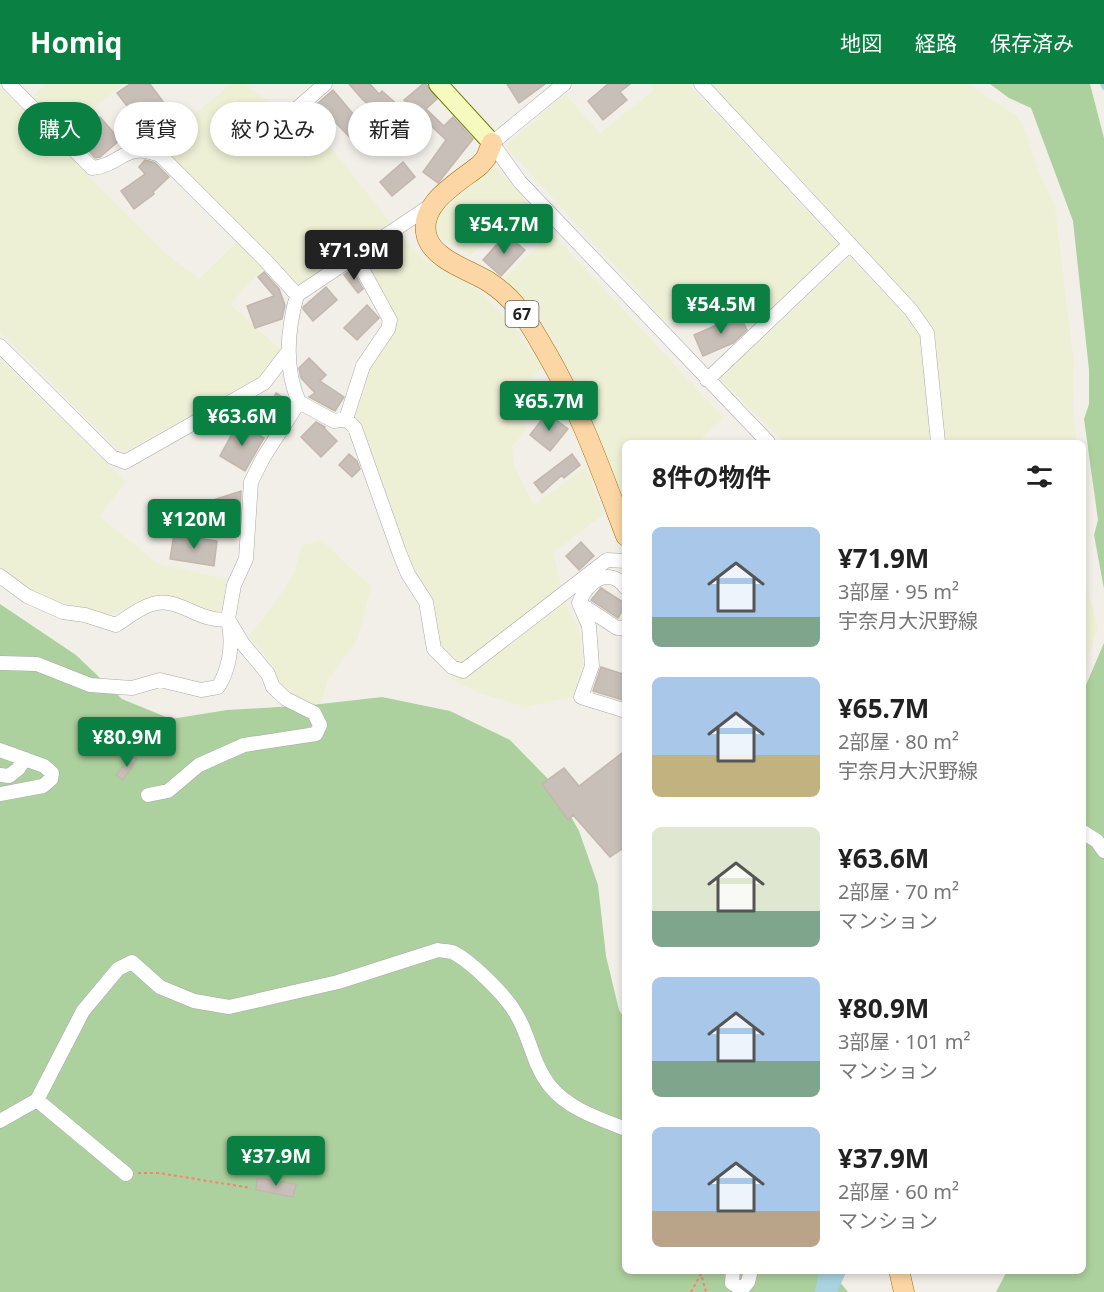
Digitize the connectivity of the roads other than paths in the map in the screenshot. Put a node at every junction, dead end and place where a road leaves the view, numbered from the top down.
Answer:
1 (9, 84) edge
2 (325, 84) edge
3 (438, 84) edge
4 (564, 84) edge
5 (701, 84) edge
6 (304, 102) edge
7 (492, 143) junction
8 (430, 206) junction
9 (850, 244) junction
10 (355, 256) junction
11 (297, 295) junction
12 (0, 346) edge
13 (287, 353) junction
14 (707, 380) junction
15 (299, 402) junction
16 (346, 419) junction
17 (766, 440) edge
18 (938, 440) edge
19 (622, 526) edge
20 (622, 561) edge
21 (0, 576) edge
22 (622, 579) edge
23 (579, 603) junction
24 (228, 619) junction
25 (622, 628) edge
26 (0, 663) edge
27 (622, 710) edge
28 (0, 750) edge
29 (25, 759) junction
30 (0, 775) edge
31 (0, 794) edge
32 (148, 795) dead end
33 (1086, 834) edge
34 (1104, 851) edge
35 (37, 1100) junction
36 (0, 1120) edge
37 (622, 1127) edge
38 (126, 1173) road end
39 (733, 1274) edge
40 (750, 1274) edge
41 (900, 1274) edge
42 (904, 1292) edge

1 - 11 street
2 - 6 street
3 - 7 main road
4 - 7 street
5 - 9 street
7 - 8 main road
7 - 14 street
8 - 10 street
8 - 19 main road, 67
9 - 14 street
9 - 18 street
10 - 11 street
10 - 16 street
11 - 13 street
12 - 13 street
13 - 15 street
14 - 17 street
15 - 16 street
15 - 24 street
16 - 20 street
21 - 24 street
22 - 23 street
23 - 25 street
23 - 27 street
24 - 26 street
24 - 32 street
28 - 29 street
29 - 30 street
29 - 31 street
33 - 34 street
35 - 36 street
35 - 37 street
35 - 38 street
39 - 40 street
41 - 42 main road

